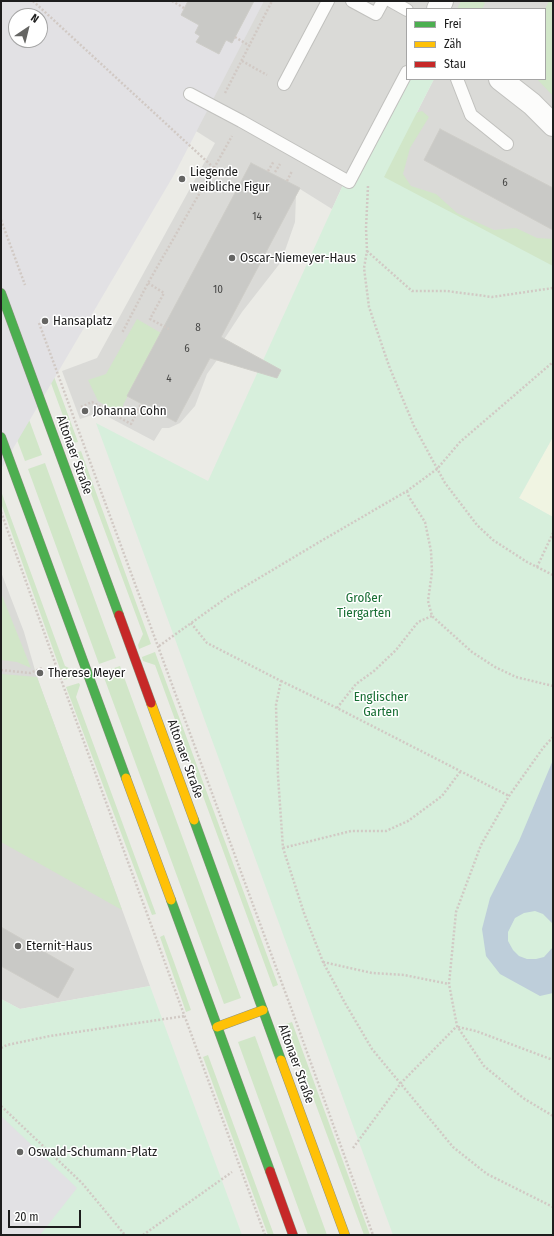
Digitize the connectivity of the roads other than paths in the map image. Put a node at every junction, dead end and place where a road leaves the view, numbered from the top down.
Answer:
1 (328, 1) edge
2 (352, 1) edge
3 (383, 1) edge
4 (390, 1) edge
5 (406, 9) edge
6 (406, 74) edge
7 (457, 80) edge
8 (501, 80) edge
9 (284, 84) road end
10 (190, 94) dead end
11 (553, 125) edge
12 (506, 144) dead end
13 (1, 293) edge
14 (1, 437) edge
15 (263, 1010) junction
16 (217, 1027) junction
17 (293, 1235) edge
18 (345, 1235) edge

1 - 9 lane
2 - 3 lane
4 - 5 lane
6 - 10 lane
7 - 12 lane
8 - 11 street
13 - 15 main road, Altonaer Straße
14 - 16 main road
15 - 16 main road
15 - 18 main road, Altonaer Straße
16 - 17 main road

